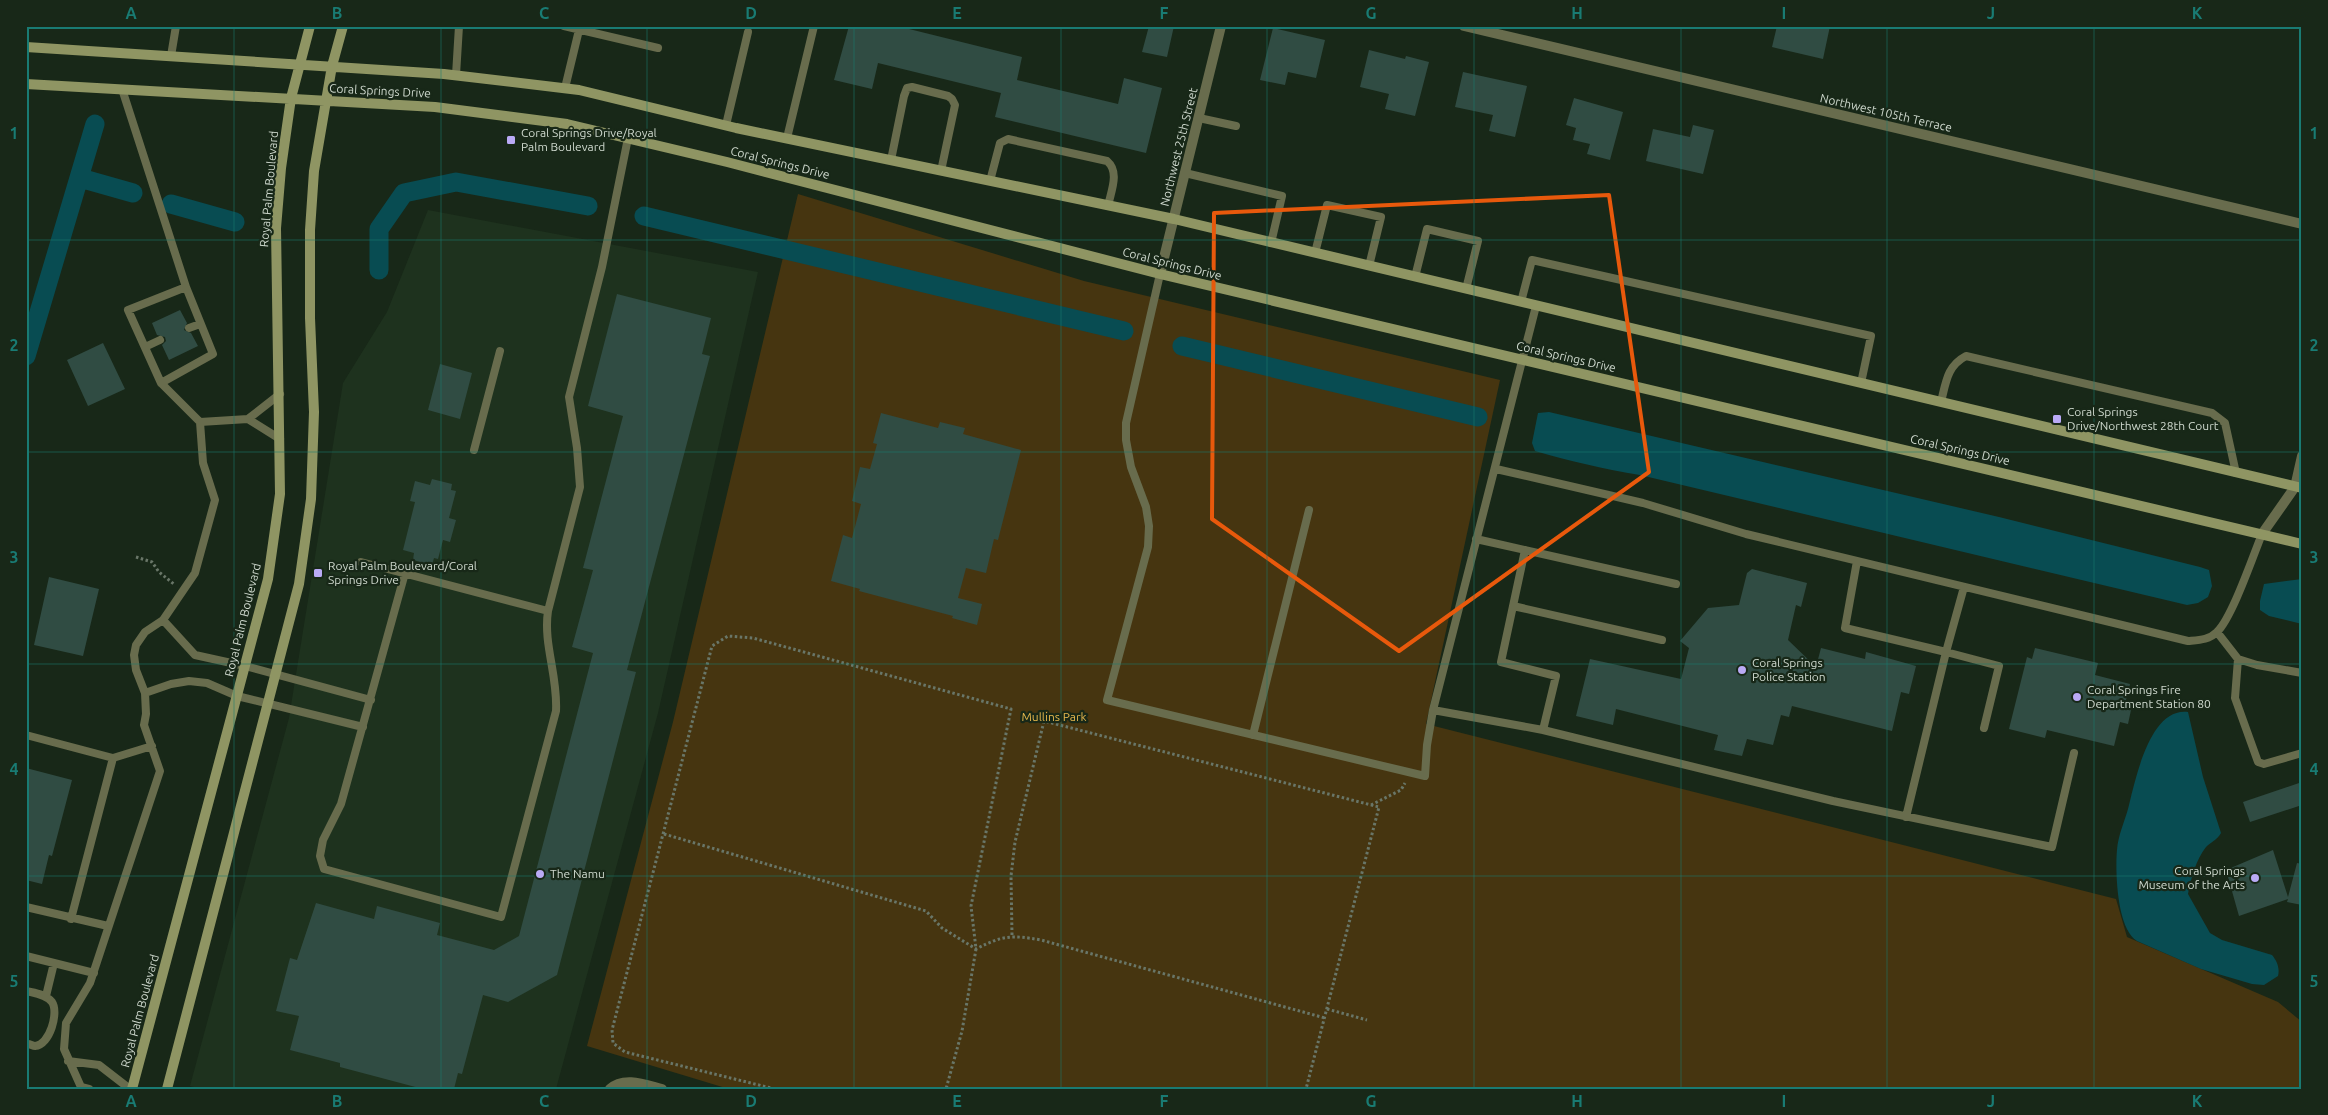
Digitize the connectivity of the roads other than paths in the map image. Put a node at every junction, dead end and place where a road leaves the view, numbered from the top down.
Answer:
1 (176, 26) edge
2 (310, 26) edge
3 (343, 26) edge
4 (459, 26) edge
5 (564, 26) edge
6 (814, 26) edge
7 (1221, 26) edge
8 (1464, 26) edge
9 (579, 30) junction
10 (748, 32) dead end
11 (26, 47) edge
12 (658, 48) dead end
13 (170, 56) junction
14 (300, 64) junction
15 (332, 66) junction
16 (456, 75) junction
17 (26, 84) edge
18 (565, 88) junction
19 (122, 89) junction
20 (291, 98) junction
21 (325, 100) junction
22 (1199, 118) junction
23 (726, 125) junction
24 (1236, 126) dead end
25 (628, 138) junction
26 (787, 138) junction
27 (891, 160) junction
28 (941, 170) junction
29 (1185, 173) junction
30 (990, 181) junction
31 (1108, 206) junction
32 (1174, 220) junction
33 (2302, 224) edge
34 (1271, 243) junction
35 (1315, 253) junction
36 (1369, 266) junction
37 (1160, 274) junction
38 (1415, 277) junction
39 (186, 287) junction
40 (1466, 289) junction
41 (1521, 302) junction
42 (1536, 306) junction
43 (200, 324) junction
44 (189, 328) dead end
45 (160, 340) dead end
46 (145, 347) junction
47 (500, 352) dead end
48 (1523, 360) junction
49 (161, 383) junction
50 (1861, 383) junction
51 (280, 394) junction
52 (1941, 402) junction
53 (248, 419) junction
54 (200, 422) junction
55 (280, 440) junction
56 (474, 450) dead end
57 (2302, 456) edge
58 (1496, 469) junction
59 (2236, 473) junction
60 (2298, 488) edge
61 (1309, 510) dead end
62 (2262, 534) junction
63 (1476, 539) junction
64 (2302, 544) edge
65 (1525, 550) junction
66 (1858, 561) junction
67 (361, 562) dead end
68 (405, 573) junction
69 (1676, 584) dead end
70 (1964, 587) junction
71 (1513, 606) junction
72 (548, 611) junction
73 (163, 620) junction
74 (2217, 632) junction
75 (1662, 640) dead end
76 (1946, 652) junction
77 (2238, 659) junction
78 (245, 666) junction
79 (2302, 673) edge
80 (276, 674) junction
81 (145, 693) junction
82 (237, 696) junction
83 (371, 700) junction
84 (269, 703) junction
85 (1433, 710) junction
86 (363, 727) junction
87 (1984, 728) dead end
88 (1543, 730) junction
89 (26, 735) edge
90 (1253, 735) junction
91 (152, 746) junction
92 (2302, 753) edge
93 (2074, 754) dead end
94 (113, 758) junction
95 (1906, 817) junction
96 (26, 907) edge
97 (71, 919) junction
98 (108, 926) junction
99 (26, 956) edge
100 (54, 963) junction
101 (94, 972) junction
102 (26, 991) edge
103 (46, 996) junction
104 (28, 1044) dead end
105 (68, 1062) junction
106 (89, 1089) edge
107 (131, 1089) edge
108 (167, 1089) edge
109 (610, 1089) edge
110 (662, 1089) edge

1 - 13 lane
2 - 14 main road, Royal Palm Boulevard
3 - 15 main road
4 - 16 lane
5 - 9 lane
6 - 26 lane
7 - 22 street, Northwest 25th Street
8 - 33 street, Northwest 105th Terrace
9 - 12 lane
9 - 18 lane
10 - 23 lane
11 - 13 main road, Coral Springs Drive
13 - 14 main road, Coral Springs Drive
14 - 15 main road, Coral Springs Drive
14 - 20 main road, Royal Palm Boulevard
15 - 16 main road, Coral Springs Drive
15 - 21 main road
16 - 18 main road, Coral Springs Drive
17 - 19 main road, Coral Springs Drive
18 - 23 main road, Coral Springs Drive
19 - 20 main road, Coral Springs Drive
19 - 39 lane
20 - 21 main road, Coral Springs Drive
20 - 51 main road, Royal Palm Boulevard
21 - 25 main road, Coral Springs Drive
21 - 80 main road
22 - 24 lane
22 - 29 street, Northwest 25th Street
23 - 26 main road, Coral Springs Drive
25 - 37 main road, Coral Springs Drive
25 - 72 lane
26 - 27 main road, Coral Springs Drive
27 - 28 main road, Coral Springs Drive
27 - 28 lane
28 - 30 main road, Coral Springs Drive
29 - 32 street, Northwest 25th Street
29 - 34 lane
30 - 31 main road, Coral Springs Drive
30 - 31 lane
31 - 32 main road, Coral Springs Drive
32 - 34 main road, Coral Springs Drive
32 - 37 street, Northwest 25th Street
34 - 35 main road, Coral Springs Drive
35 - 36 main road, Coral Springs Drive
35 - 36 lane
36 - 38 main road, Coral Springs Drive
37 - 48 main road, Coral Springs Drive
37 - 90 lane
38 - 40 main road, Coral Springs Drive
38 - 40 lane
39 - 43 lane
39 - 46 lane
40 - 41 main road, Coral Springs Drive
41 - 42 main road, Coral Springs Drive
41 - 50 lane
42 - 48 lane
42 - 50 main road, Coral Springs Drive
43 - 44 lane
43 - 49 lane
45 - 46 lane
46 - 49 lane
47 - 56 lane
48 - 58 lane
48 - 62 main road, Coral Springs Drive
49 - 54 lane
50 - 52 main road, Coral Springs Drive
51 - 53 lane
51 - 55 main road, Royal Palm Boulevard
52 - 59 main road, Coral Springs Drive
52 - 59 lane
53 - 54 lane
53 - 55 lane
54 - 73 lane
55 - 78 main road, Royal Palm Boulevard
57 - 60 street
58 - 63 lane
58 - 66 lane
59 - 60 main road, Coral Springs Drive
60 - 62 street
61 - 90 lane
62 - 64 main road, Coral Springs Drive
62 - 74 lane
63 - 65 lane
63 - 85 lane
65 - 69 lane
65 - 71 lane
66 - 70 lane
66 - 76 lane
67 - 68 lane
68 - 72 lane
68 - 83 lane
70 - 74 lane
70 - 76 lane
71 - 75 lane
71 - 88 lane
72 - 86 lane
73 - 78 lane
73 - 81 lane
74 - 77 lane
76 - 87 lane
76 - 95 lane
77 - 79 lane
77 - 92 lane
78 - 80 lane
78 - 82 main road, Royal Palm Boulevard
80 - 83 lane
80 - 84 main road
81 - 82 lane
81 - 91 lane
82 - 84 lane
82 - 107 main road, Royal Palm Boulevard
83 - 86 lane
84 - 86 lane
84 - 108 main road
85 - 88 lane
85 - 90 lane
88 - 95 lane
89 - 94 lane
91 - 94 lane
91 - 98 lane
93 - 95 lane
94 - 97 lane
96 - 97 lane
97 - 98 lane
98 - 101 lane
99 - 100 lane
100 - 101 lane
100 - 103 lane
101 - 105 lane
102 - 103 lane
103 - 104 lane
105 - 106 lane
105 - 107 lane
109 - 110 street

